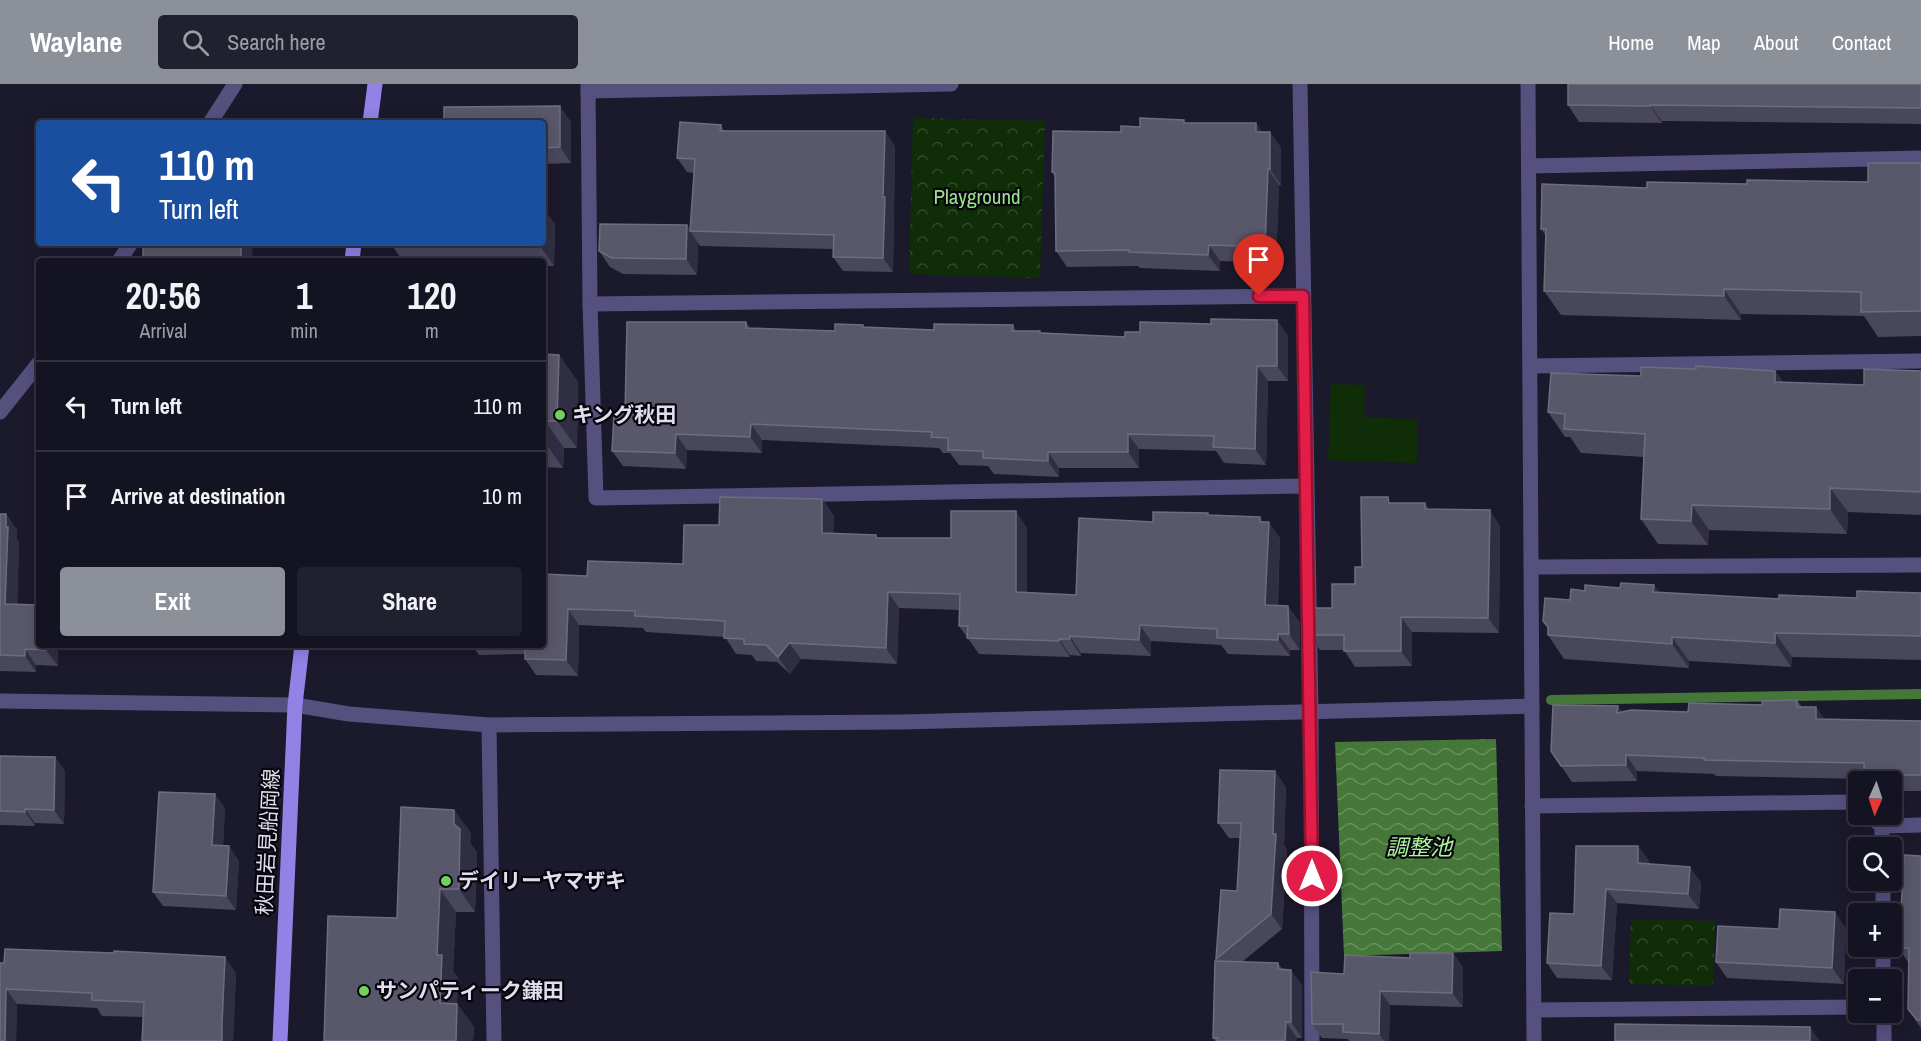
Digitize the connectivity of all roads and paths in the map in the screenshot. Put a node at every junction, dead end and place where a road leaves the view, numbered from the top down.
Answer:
1 (235, 84) edge
2 (375, 84) edge
3 (951, 84) edge
4 (1300, 84) edge
5 (1528, 84) edge
6 (588, 87) edge
7 (212, 120) edge
8 (370, 120) edge
9 (1921, 158) edge
10 (1529, 166) junction
11 (1303, 296) junction
12 (590, 304) junction
13 (1921, 361) edge
14 (1530, 366) junction
15 (36, 367) edge
16 (0, 412) edge
17 (1306, 486) junction
18 (1921, 565) edge
19 (1532, 567) junction
20 (302, 648) edge
21 (0, 701) edge
22 (295, 705) junction
23 (1532, 706) junction
24 (1311, 711) junction
25 (489, 725) junction
26 (1848, 802) edge
27 (1533, 806) junction
28 (1921, 825) edge
29 (1882, 826) joint
30 (1882, 837) edge
31 (1848, 1007) edge
32 (1534, 1010) junction
33 (1884, 1023) edge
34 (280, 1041) edge
35 (494, 1041) edge
36 (1312, 1041) edge
37 (1534, 1041) edge
38 (1884, 1041) edge

1 - 7 street
2 - 8 main road
3 - 6 street
4 - 11 street
5 - 10 street
6 - 12 street
9 - 10 street
10 - 14 street
11 - 12 street
11 - 17 street
12 - 17 street
13 - 14 street
14 - 19 street
15 - 16 street
17 - 24 street
18 - 19 street
19 - 23 street
20 - 22 main road, 秋田岩見船岡線
21 - 22 street
22 - 25 street
22 - 34 main road, 秋田岩見船岡線
23 - 24 street
23 - 27 street
24 - 25 street
24 - 36 street
25 - 35 street
26 - 27 street
27 - 32 street
28 - 29 street
29 - 30 street
31 - 32 street
32 - 37 street
33 - 38 street

